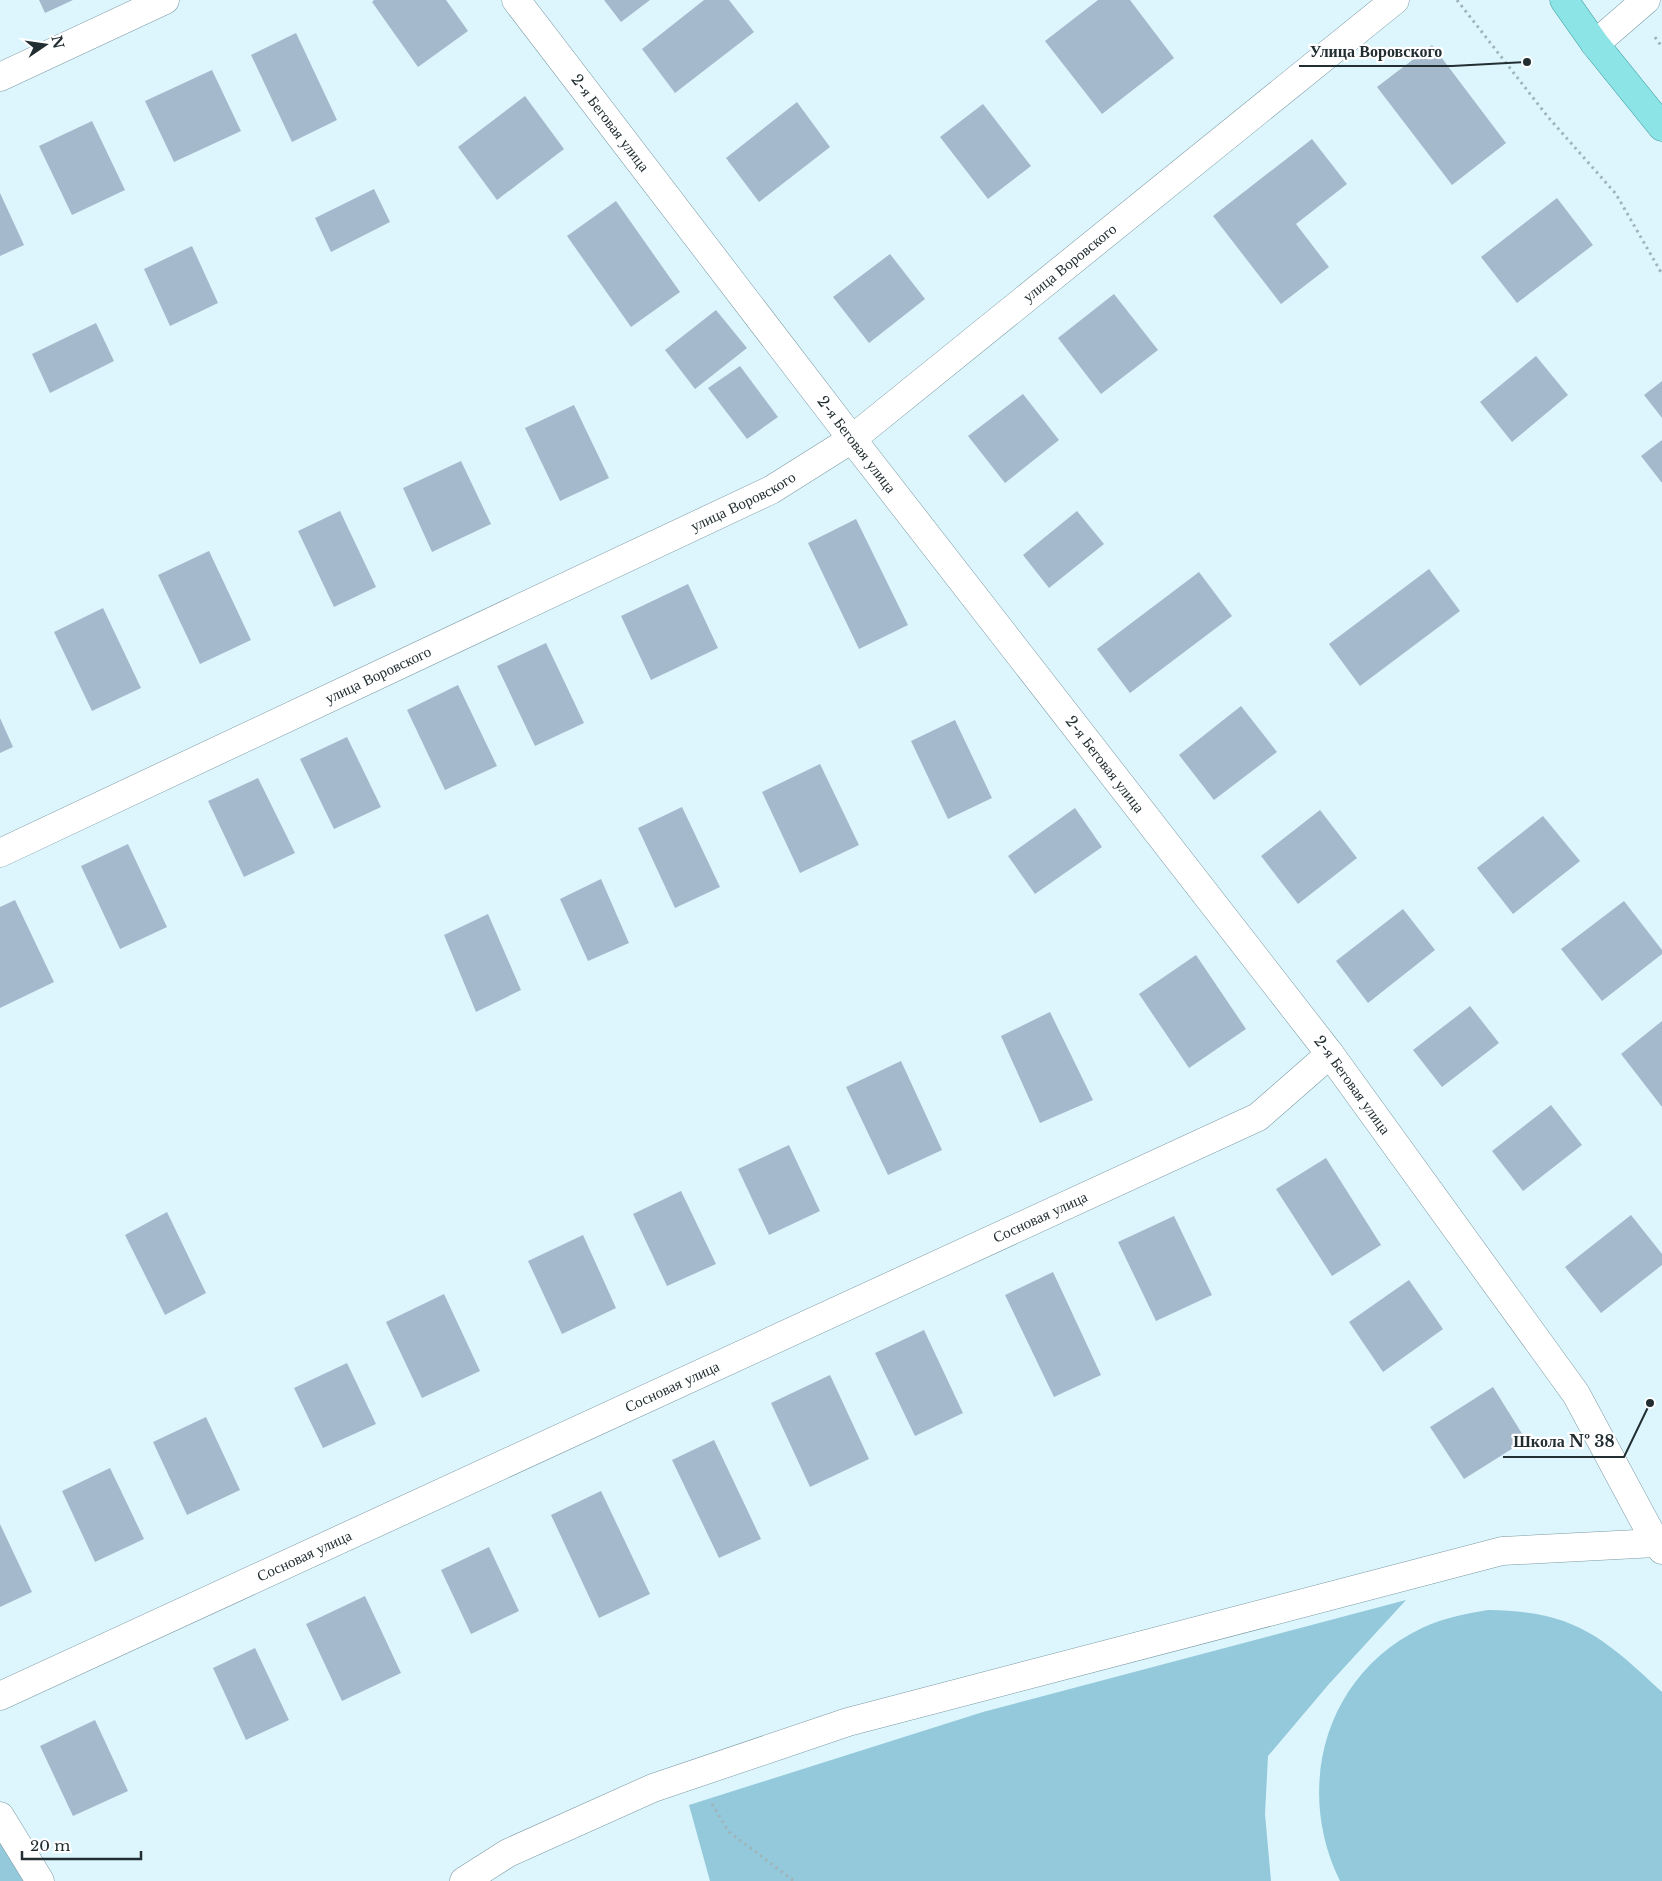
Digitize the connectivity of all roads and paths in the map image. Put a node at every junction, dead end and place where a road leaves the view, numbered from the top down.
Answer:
1 (164, 0) edge
2 (516, 0) edge
3 (1395, 0) edge
4 (1456, 0) edge
5 (1564, 0) edge
6 (1646, 0) edge
7 (1595, 44) junction
8 (0, 77) edge
9 (1662, 127) edge
10 (1662, 274) edge
11 (852, 439) junction
12 (0, 853) edge
13 (1330, 1054) junction
14 (1659, 1547) edge
15 (0, 1696) edge
16 (668, 1783) junction
17 (0, 1816) edge
18 (40, 1881) edge
19 (464, 1881) edge
20 (794, 1881) edge

1 - 8 street
2 - 11 street, 2-я Беговая улица
3 - 11 street, улица Воровского
4 - 10 path
5 - 7 main road
6 - 7 street
7 - 9 main road
11 - 12 street, улица Воровского
11 - 13 street, 2-я Беговая улица
13 - 14 street, 2-я Беговая улица
13 - 15 street, Сосновая улица
14 - 16 street
16 - 19 street
16 - 20 path
17 - 18 street

